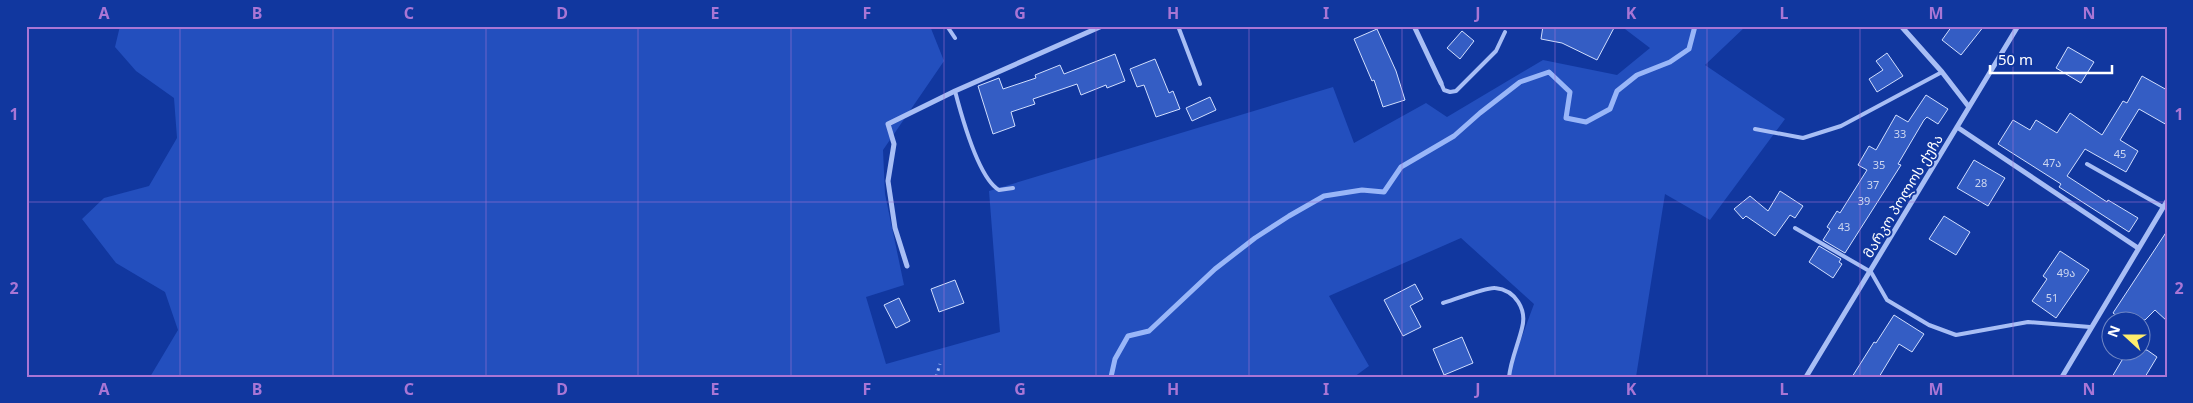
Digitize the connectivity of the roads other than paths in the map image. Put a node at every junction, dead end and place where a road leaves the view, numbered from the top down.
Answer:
1 (947, 26) edge
2 (1102, 26) edge
3 (1178, 26) edge
4 (1414, 26) edge
5 (1901, 26) edge
6 (2018, 26) edge
7 (1505, 32) dead end
8 (955, 38) dead end
9 (1942, 72) junction
10 (1440, 83) joint
11 (1200, 84) dead end
12 (955, 91) junction
13 (1969, 108) junction
14 (1958, 127) junction
15 (1755, 129) dead end
16 (2087, 164) dead end
17 (1013, 188) dead end
18 (2167, 201) edge
19 (2163, 207) junction
20 (1795, 228) dead end
21 (2138, 248) junction
22 (907, 266) dead end
23 (1871, 272) junction
24 (1443, 302) dead end
25 (2090, 327) junction
26 (1509, 377) edge
27 (1806, 377) edge
28 (2062, 377) edge

1 - 8 lane
2 - 12 street
3 - 11 lane
4 - 10 street
5 - 9 street
6 - 13 street, მარკო პოლოს ქუჩა
7 - 10 lane
9 - 13 street
9 - 15 lane
12 - 17 lane
12 - 22 street
13 - 14 street, მარკო პოლოს ქუჩა
14 - 21 street
14 - 23 street, მარკო პოლოს ქუჩა
16 - 19 lane
18 - 19 street
19 - 21 street
20 - 23 lane
21 - 25 street
23 - 25 lane
23 - 27 street, მარკო პოლოს ქუჩა
24 - 26 lane
25 - 28 street

